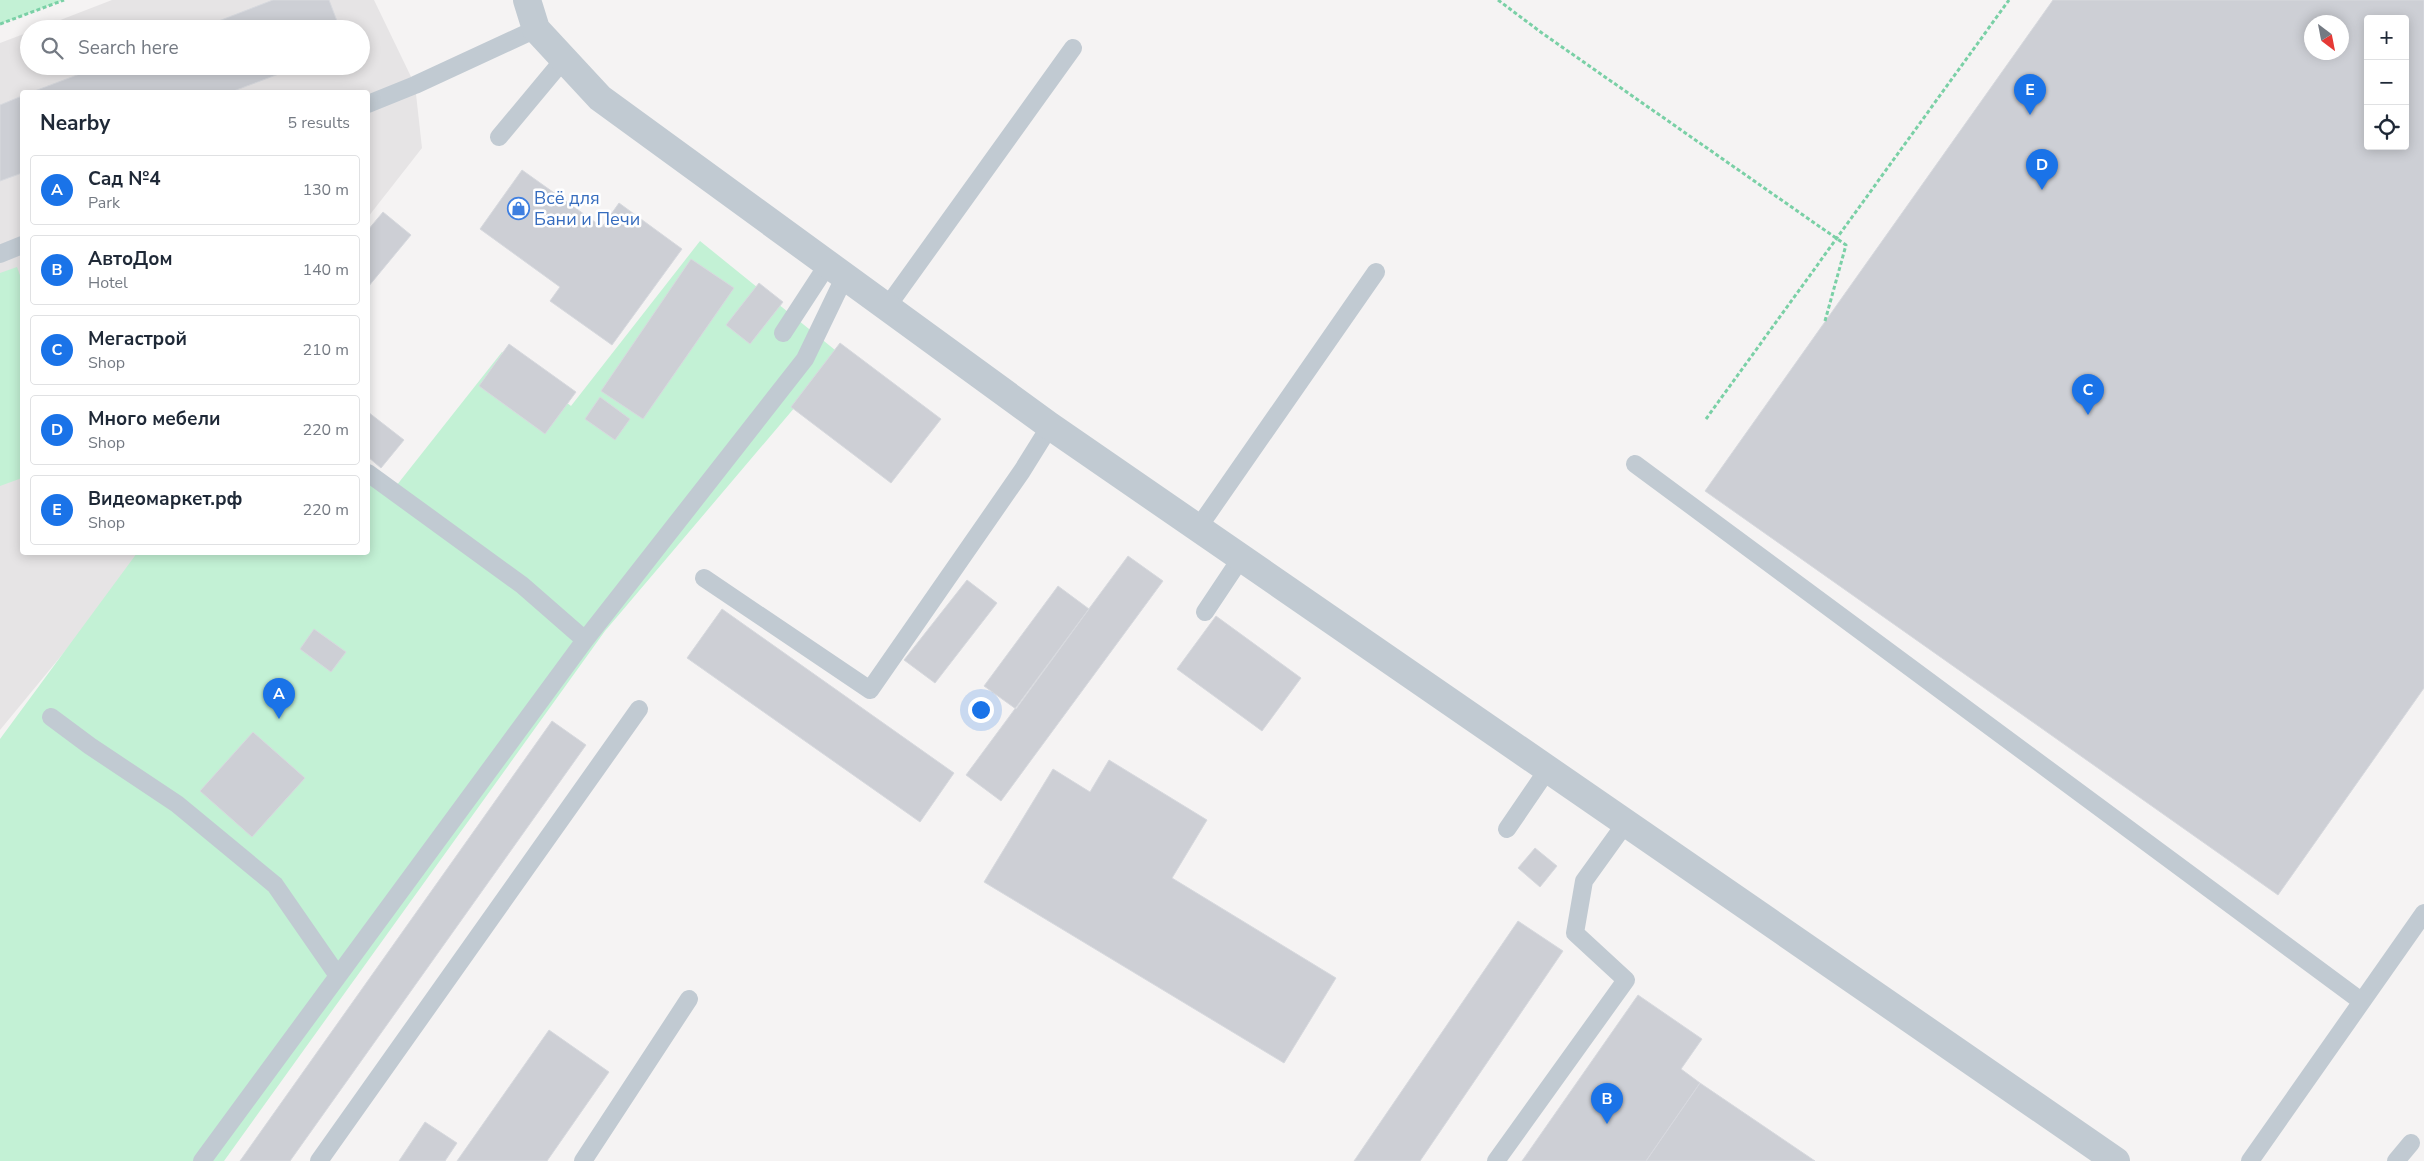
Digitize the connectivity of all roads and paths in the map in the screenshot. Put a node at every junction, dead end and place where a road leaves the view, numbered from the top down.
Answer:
1 (64, 0) edge
2 (527, 0) edge
3 (1498, 0) edge
4 (2009, 0) edge
5 (0, 24) edge
6 (536, 29) junction
7 (1073, 48) dead end
8 (564, 59) junction
9 (370, 103) edge
10 (499, 137) dead end
11 (1836, 238) junction
12 (20, 246) edge
13 (0, 254) edge
14 (836, 270) junction
15 (1376, 272) dead end
16 (887, 307) junction
17 (1825, 322) dead end
18 (783, 333) dead end
19 (1706, 419) dead end
20 (1050, 426) junction
21 (1635, 464) dead end
22 (370, 474) edge
23 (1198, 528) junction
24 (1241, 558) junction
25 (704, 578) dead end
26 (1205, 612) dead end
27 (585, 640) junction
28 (638, 709) dead end
29 (52, 717) dead end
30 (1548, 768) junction
31 (1625, 824) junction
32 (1507, 829) dead end
33 (2424, 913) edge
34 (338, 976) junction
35 (689, 999) dead end
36 (2361, 1002) junction
37 (2411, 1143) dead end
38 (2108, 1159) edge
39 (202, 1161) edge
40 (319, 1161) edge
41 (583, 1161) edge
42 (1496, 1161) edge
43 (2250, 1161) edge
44 (2396, 1161) edge

1 - 5 path
2 - 6 street
3 - 11 path
4 - 11 path
6 - 8 street
6 - 9 lane
7 - 16 lane
8 - 10 lane
8 - 14 street
11 - 17 path
11 - 19 path
12 - 13 lane
14 - 16 street
14 - 18 lane
14 - 27 lane
15 - 23 lane
16 - 20 street
20 - 23 street
20 - 25 lane
21 - 36 lane
22 - 27 lane
23 - 24 street
24 - 26 lane
24 - 30 street
27 - 34 lane
28 - 40 lane
29 - 34 lane
30 - 31 street
30 - 32 lane
31 - 38 street
31 - 42 lane
33 - 36 lane
34 - 39 lane
35 - 41 lane
36 - 43 lane
37 - 44 lane

